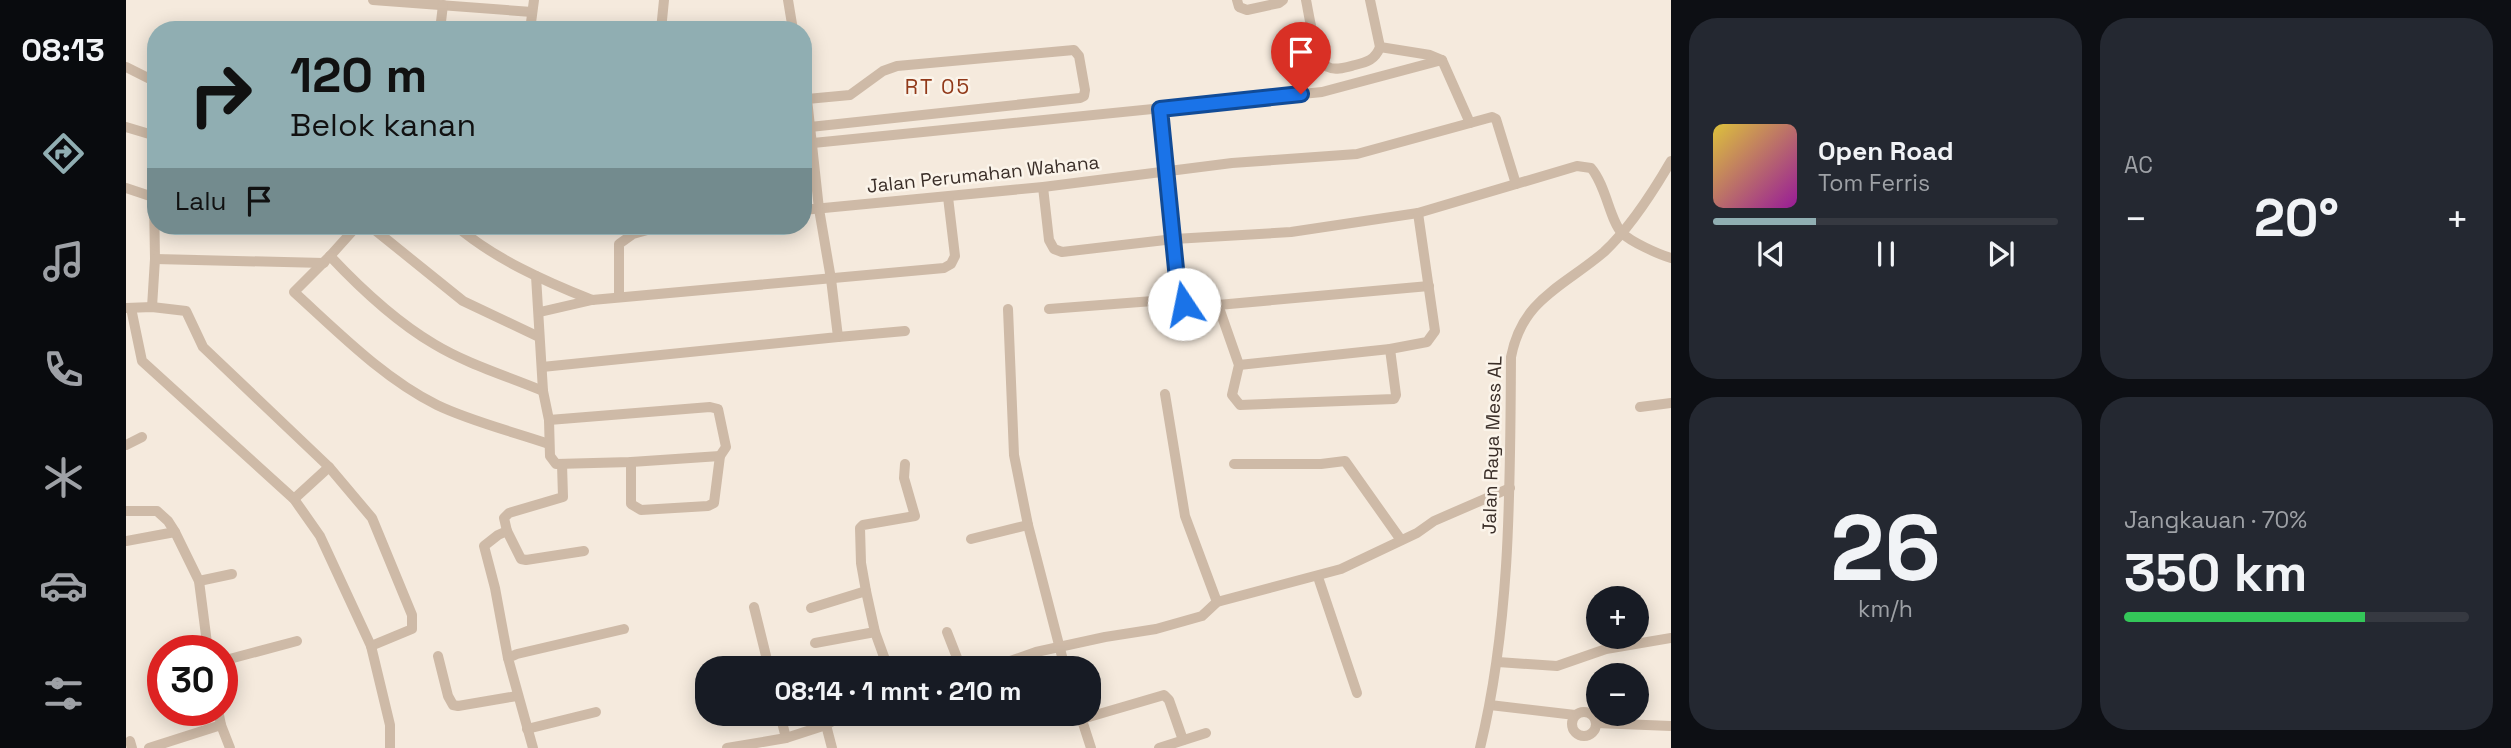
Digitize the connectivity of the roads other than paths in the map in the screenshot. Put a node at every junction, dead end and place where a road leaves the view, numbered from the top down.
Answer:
1 (373, 0) edge
2 (664, 0) edge
3 (788, 0) edge
4 (1237, 0) edge
5 (1283, 0) edge
6 (1306, 0) edge
7 (1370, 0) edge
8 (443, 5) junction
9 (533, 6) edge
10 (441, 21) edge
11 (662, 21) edge
12 (792, 21) edge
13 (1380, 47) junction
14 (1442, 60) junction
15 (126, 67) edge
16 (147, 77) edge
17 (812, 99) edge
18 (1160, 109) junction
19 (1470, 123) junction
20 (126, 127) edge
21 (812, 127) edge
22 (147, 133) edge
23 (812, 144) edge
24 (1671, 161) edge
25 (1167, 170) junction
26 (812, 171) edge
27 (1516, 184) junction
28 (1043, 187) junction
29 (126, 188) edge
30 (147, 195) edge
31 (948, 197) junction
32 (812, 209) edge
33 (819, 209) junction
34 (1418, 213) junction
35 (1621, 232) junction
36 (155, 235) edge
37 (348, 235) edge
38 (381, 235) edge
39 (469, 235) edge
40 (632, 235) edge
41 (1174, 239) junction
42 (1671, 258) edge
43 (155, 259) junction
44 (327, 260) junction
45 (536, 276) junction
46 (831, 279) junction
47 (1429, 286) junction
48 (619, 297) junction
49 (1179, 299) junction
50 (592, 300) junction
51 (1218, 305) junction
52 (128, 307) edge
53 (152, 307) junction
54 (1008, 309) dead end
55 (1049, 309) dead end
56 (540, 312) junction
57 (905, 331) dead end
58 (539, 337) junction
59 (838, 337) junction
60 (1390, 349) junction
61 (1239, 365) junction
62 (542, 367) junction
63 (543, 391) junction
64 (1164, 394) dead end
65 (1671, 402) edge
66 (1640, 407) dead end
67 (549, 420) junction
68 (142, 437) dead end
69 (126, 444) edge
70 (550, 444) junction
71 (720, 456) junction
72 (631, 463) junction
73 (562, 464) junction
74 (905, 464) dead end
75 (1234, 464) dead end
76 (329, 467) junction
77 (1510, 488) junction
78 (294, 499) junction
79 (126, 510) edge
80 (1028, 525) junction
81 (507, 531) junction
82 (175, 532) junction
83 (971, 539) dead end
84 (1401, 540) junction
85 (126, 541) edge
86 (584, 551) dead end
87 (232, 574) dead end
88 (1318, 577) junction
89 (199, 581) junction
90 (866, 591) junction
91 (1217, 602) junction
92 (754, 607) dead end
93 (811, 608) dead end
94 (624, 629) dead end
95 (875, 632) junction
96 (947, 632) dead end
97 (206, 635) edge
98 (1671, 638) edge
99 (297, 641) dead end
100 (1649, 642) edge
101 (815, 643) dead end
102 (370, 646) junction
103 (1059, 647) junction
104 (1606, 649) edge
105 (438, 656) dead end
106 (766, 656) edge
107 (884, 656) edge
108 (956, 656) edge
109 (1024, 656) edge
110 (1062, 656) edge
111 (238, 657) edge
112 (508, 658) junction
113 (1498, 662) junction
114 (1357, 693) dead end
115 (517, 696) junction
116 (1490, 705) junction
117 (597, 712) dead end
118 (1101, 712) edge
119 (1586, 712) edge
120 (1575, 715) junction
121 (1649, 725) edge
122 (217, 726) edge
123 (220, 726) edge
124 (783, 726) edge
125 (817, 726) edge
126 (834, 726) edge
127 (1084, 726) edge
128 (1596, 726) edge
129 (1671, 726) edge
130 (527, 729) junction
131 (1206, 733) dead end
132 (786, 738) junction
133 (1183, 740) junction
134 (149, 748) edge
135 (230, 748) edge
136 (390, 748) edge
137 (533, 748) edge
138 (727, 748) edge
139 (832, 748) edge
140 (1091, 748) edge
141 (1159, 748) edge
142 (1479, 748) edge

1 - 8 street
2 - 11 street
3 - 12 street
4 - 5 street
6 - 13 street
7 - 13 street
8 - 9 street
8 - 10 street
13 - 14 street
14 - 18 street
14 - 19 street
15 - 16 street
17 - 21 street
18 - 23 street
18 - 25 street
19 - 25 street, Jalan Perumahan Wahana
19 - 27 street
20 - 22 street
24 - 35 street, Jalan Raya Mess AL
25 - 28 street, Jalan Perumahan Wahana
25 - 41 street
26 - 33 street
27 - 34 street
27 - 35 street
28 - 31 street, Jalan Perumahan Wahana
28 - 41 street
29 - 30 street
31 - 33 street, Jalan Perumahan Wahana
31 - 46 street
32 - 33 street, Jalan Perumahan Wahana
33 - 46 street
34 - 41 street
34 - 47 street
35 - 42 street
35 - 77 street, Jalan Raya Mess AL
36 - 43 street
37 - 44 street
38 - 58 street
39 - 45 street
40 - 48 street
41 - 49 street
43 - 44 street
43 - 53 street
44 - 63 street
44 - 70 street
45 - 50 street
45 - 56 street
46 - 48 street
46 - 59 street
47 - 51 street
47 - 60 street
48 - 50 street
49 - 51 street
49 - 55 street
50 - 56 street
51 - 61 street
52 - 53 street
52 - 78 street
53 - 76 street
54 - 80 street
56 - 58 street
57 - 59 street
58 - 62 street
59 - 62 street
60 - 61 street
60 - 61 street
62 - 63 street
63 - 67 street
64 - 91 street
65 - 66 street
67 - 70 street
67 - 71 street
68 - 69 street
70 - 73 street
71 - 72 street
71 - 72 street
72 - 73 street
73 - 81 street
74 - 90 street
75 - 84 street
76 - 78 street
76 - 102 street
77 - 84 street
77 - 113 street, Jalan Raya Mess AL
78 - 102 street
79 - 82 street
80 - 83 street
80 - 103 street
81 - 86 street
81 - 112 street
82 - 85 street
82 - 89 street
84 - 88 street
87 - 89 street
88 - 91 street
88 - 114 street
89 - 97 street
90 - 93 street
90 - 95 street
91 - 103 street
92 - 106 street
94 - 112 street
95 - 101 street
95 - 107 street
96 - 108 street
98 - 100 street
99 - 111 street
102 - 136 street
103 - 109 street
103 - 110 street
104 - 113 street
105 - 115 street
112 - 115 street
113 - 116 street, Jalan Raya Mess AL
115 - 130 street
116 - 120 street
116 - 142 street, Jalan Raya Mess AL
117 - 130 street
118 - 133 street
119 - 120 street
120 - 128 street
121 - 129 street
122 - 134 street
123 - 135 street
124 - 132 street
125 - 132 street
126 - 139 street
127 - 140 street
130 - 137 street
131 - 133 street
132 - 138 street
133 - 141 street

